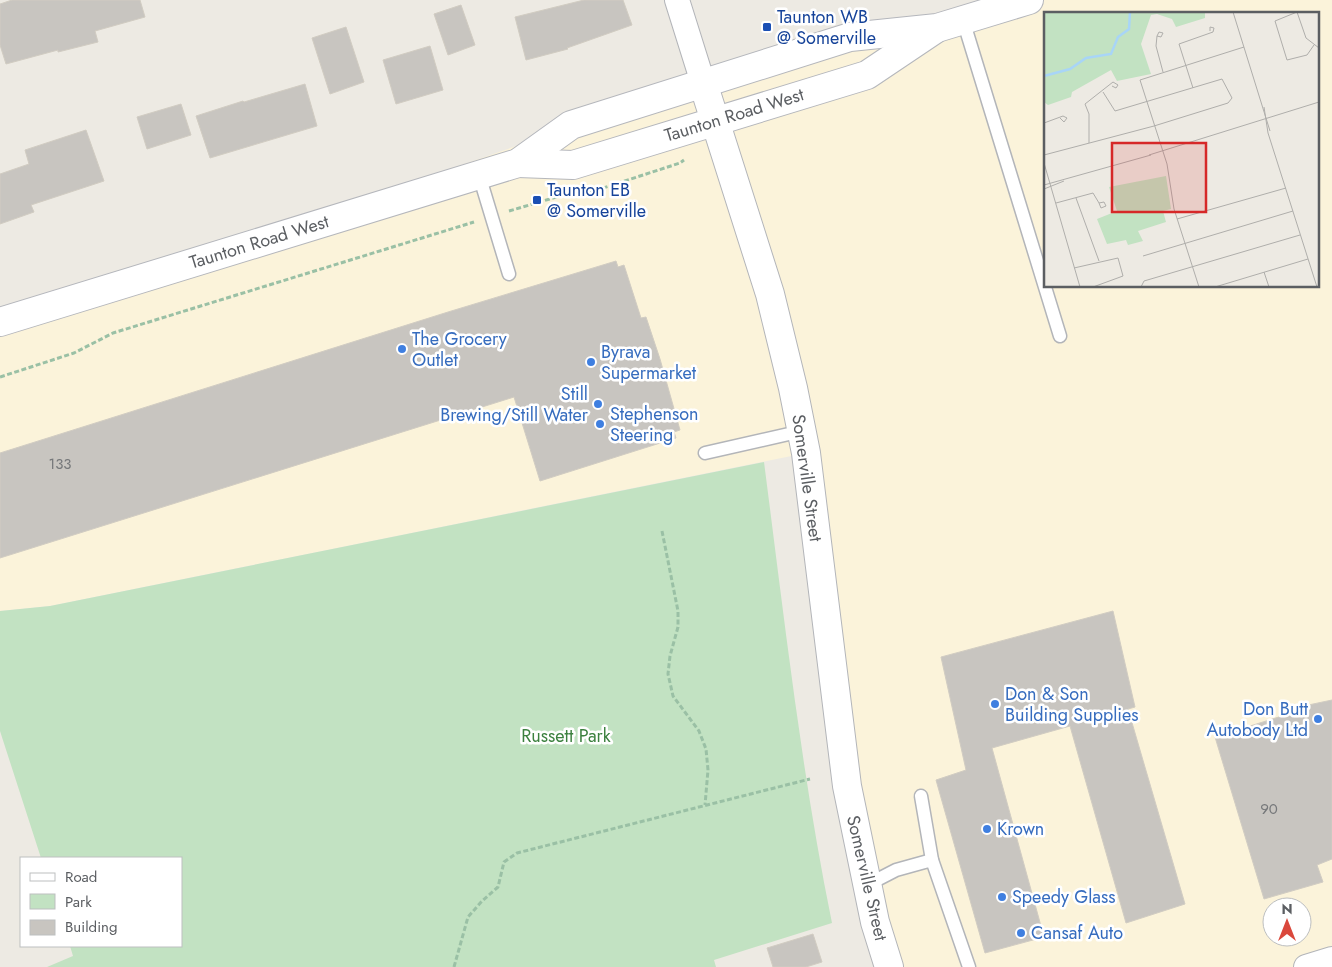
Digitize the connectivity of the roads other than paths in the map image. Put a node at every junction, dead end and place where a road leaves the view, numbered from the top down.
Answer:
1 (677, 0) edge
2 (1029, 0) edge
3 (963, 20) junction
4 (937, 28) junction
5 (703, 83) junction
6 (715, 121) junction
7 (518, 162) junction
8 (479, 175) junction
9 (509, 274) dead end
10 (1044, 284) edge
11 (1045, 288) edge
12 (0, 322) edge
13 (1060, 336) dead end
14 (802, 431) junction
15 (705, 453) dead end
16 (921, 796) dead end
17 (932, 860) junction
18 (867, 885) junction
19 (1332, 959) edge
20 (889, 967) edge
21 (969, 967) edge
22 (1306, 967) edge

1 - 5 street, Somerville Street
2 - 3 main road, Taunton Road West
3 - 4 main road, Taunton Road West
3 - 10 lane
4 - 5 main road, Taunton Road West
4 - 6 main road, Taunton Road West
5 - 6 main road, Somerville Street
5 - 7 main road, Taunton Road West
6 - 7 main road, Taunton Road West
6 - 14 main road, Somerville Street
7 - 8 main road, Taunton Road West
8 - 9 lane
8 - 12 main road, Taunton Road West
11 - 13 lane
14 - 15 lane
14 - 18 main road, Somerville Street
16 - 17 lane
17 - 18 lane
17 - 21 lane
18 - 20 main road, Somerville Street
19 - 22 street

